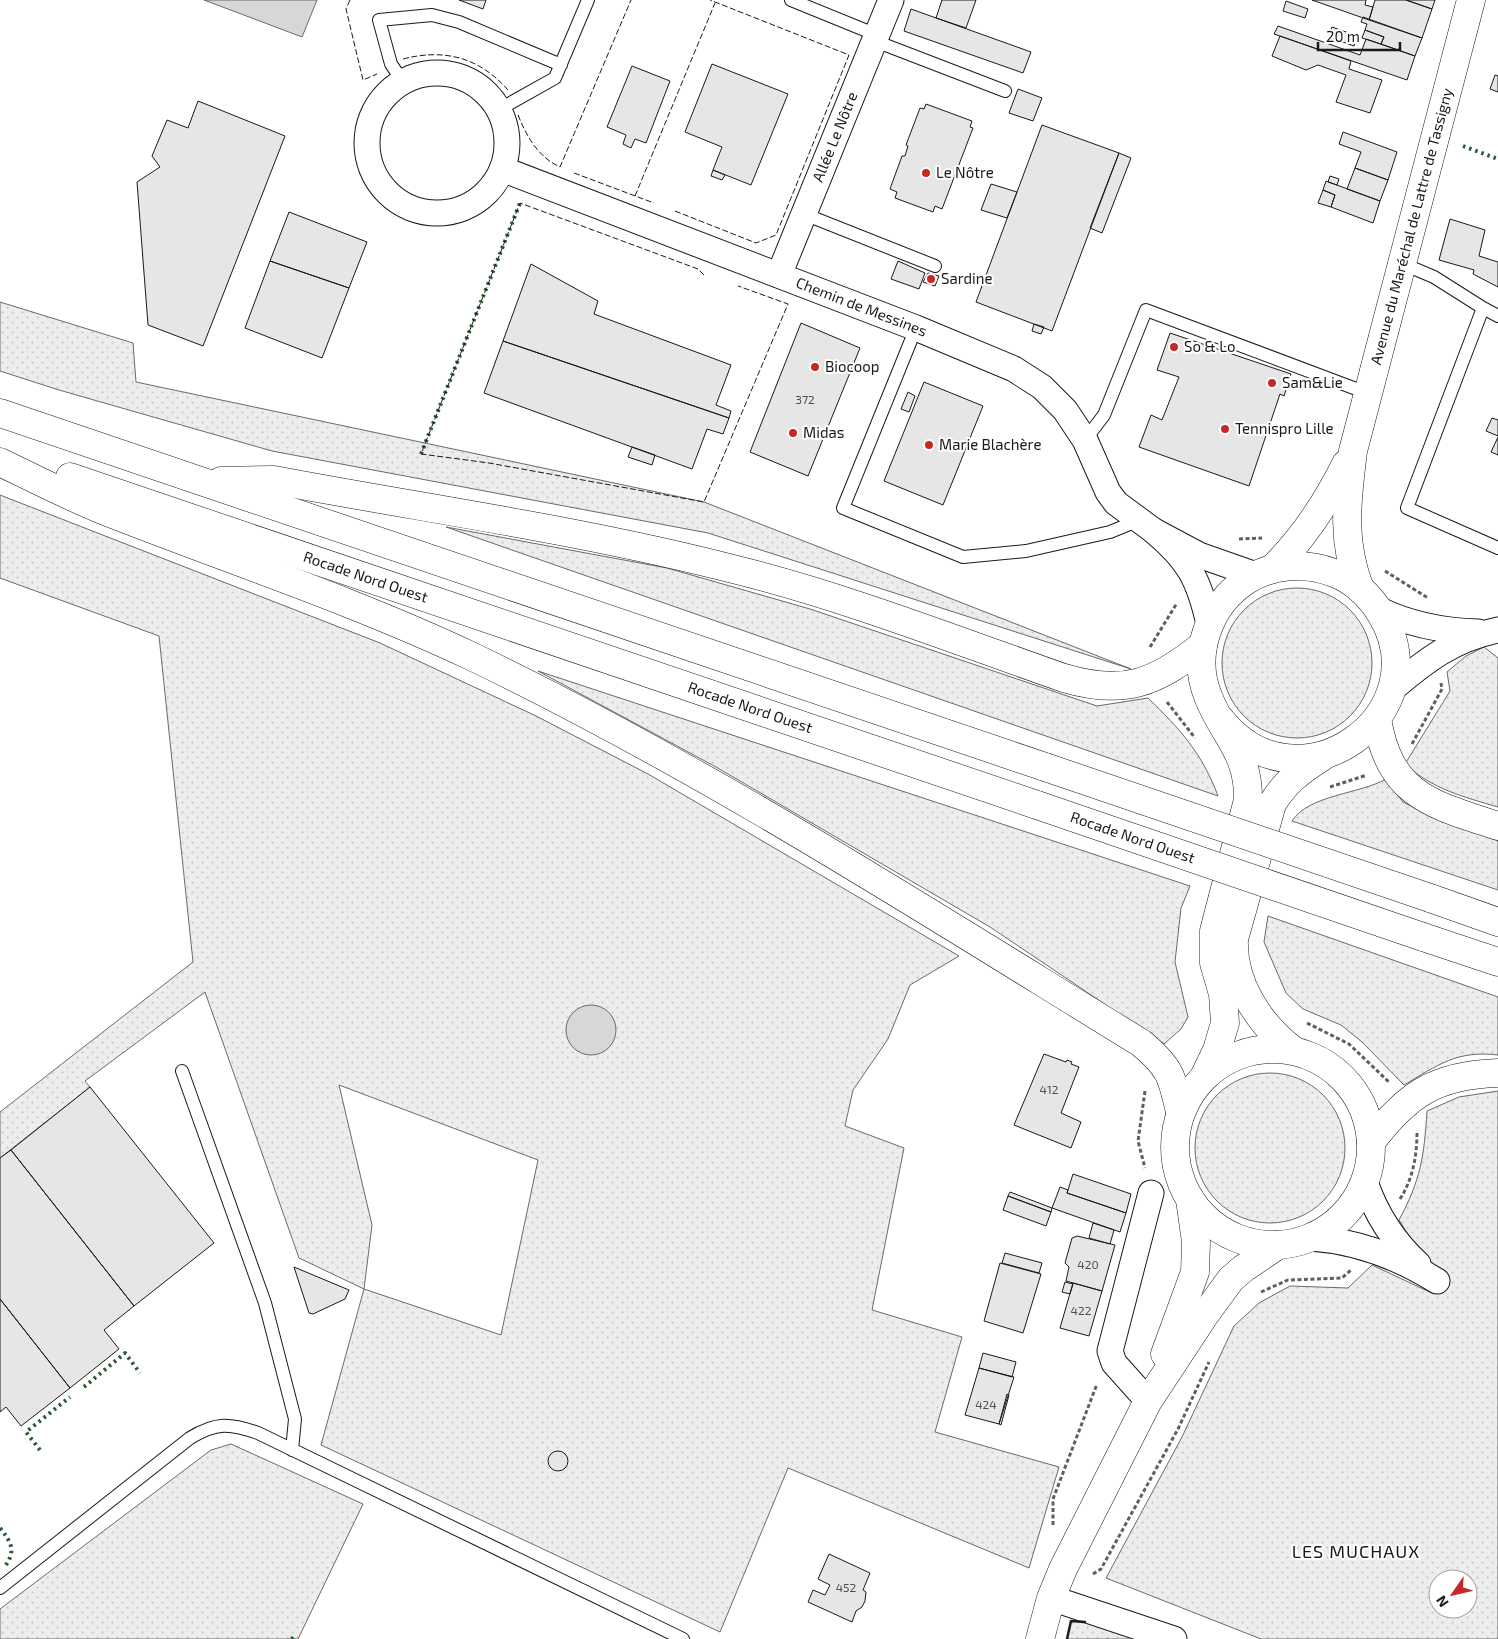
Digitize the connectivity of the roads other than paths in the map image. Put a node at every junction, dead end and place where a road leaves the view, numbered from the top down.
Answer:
1 (588, 0) edge
2 (791, 0) edge
3 (891, 0) edge
4 (1471, 0) edge
5 (876, 38) junction
6 (561, 65) junction
7 (403, 82) junction
8 (1005, 91) dead end
9 (498, 110) junction
10 (502, 170) junction
11 (804, 214) junction
12 (1401, 263) junction
13 (935, 266) dead end
14 (779, 275) junction
15 (1483, 308) junction
16 (1498, 316) edge
17 (916, 328) junction
18 (1367, 393) junction
19 (0, 413) edge
20 (1085, 440) junction
21 (1353, 451) junction
22 (0, 453) edge
23 (0, 462) edge
24 (202, 482) junction
25 (1146, 526) junction
26 (1498, 548) edge
27 (1264, 572) junction
28 (1360, 589) junction
29 (1378, 609) junction
30 (1494, 631) edge
31 (1206, 635) junction
32 (1390, 690) junction
33 (1377, 719) junction
34 (1221, 720) junction
35 (1326, 755) junction
36 (1498, 826) edge
37 (1498, 922) edge
38 (1498, 962) edge
39 (1294, 1050) junction
40 (182, 1071) dead end
41 (1498, 1073) edge
42 (1205, 1075) junction
43 (1180, 1112) junction
44 (1371, 1142) junction
45 (1364, 1182) junction
46 (1151, 1192) dead end
47 (1190, 1199) junction
48 (1310, 1238) junction
49 (1278, 1245) junction
50 (1148, 1402) junction
51 (292, 1450) junction
52 (0, 1588) edge
53 (1051, 1598) junction
54 (683, 1639) edge
55 (1040, 1639) edge
56 (1174, 1639) edge

1 - 6 lane
2 - 5 lane
3 - 5 street, Allée Le Nôtre
4 - 12 main road, Avenue du Maréchal de Lattre de Tassigny
5 - 8 lane
5 - 11 street, Allée Le Nôtre
6 - 7 lane
6 - 9 lane
7 - 9 street
7 - 10 street
9 - 10 street
10 - 14 street, Chemin de Messines
11 - 13 lane
11 - 14 street, Allée Le Nôtre
12 - 15 lane
12 - 18 main road, Avenue du Maréchal de Lattre de Tassigny
14 - 17 street, Chemin de Messines
15 - 16 lane
15 - 26 lane
17 - 20 street, Chemin de Messines
17 - 25 lane
18 - 20 lane
18 - 21 main road, Avenue du Maréchal de Lattre de Tassigny
19 - 24 main road
20 - 25 street, Chemin de Messines
21 - 27 main road, Avenue du Maréchal de Lattre de Tassigny
21 - 28 main road, Avenue du Maréchal de Lattre de Tassigny
22 - 38 main road, Rocade Nord Ouest, bridge
23 - 43 main road
24 - 31 main road
24 - 37 main road, bridge
25 - 27 street, Chemin de Messines
25 - 31 street, Chemin de Messines
27 - 28 main road, Avenue du Maréchal de Lattre de Tassigny
27 - 31 main road, Avenue du Maréchal de Lattre de Tassigny
28 - 29 main road, Avenue du Maréchal de Lattre de Tassigny
29 - 30 street
29 - 32 main road, Avenue du Maréchal de Lattre de Tassigny
30 - 32 street
31 - 34 main road, Avenue du Maréchal de Lattre de Tassigny
32 - 33 main road, Avenue du Maréchal de Lattre de Tassigny
33 - 35 main road, Avenue du Maréchal de Lattre de Tassigny
33 - 36 main road
34 - 35 main road, Avenue du Maréchal de Lattre de Tassigny
34 - 42 main road, Avenue du Maréchal de Lattre de Tassigny
35 - 39 main road, Avenue du Maréchal de Lattre de Tassigny
39 - 42 main road, Avenue du Maréchal de Lattre de Tassigny
39 - 44 main road, Avenue du Maréchal de Lattre de Tassigny
40 - 51 lane
41 - 44 main road
42 - 43 main road, Avenue du Maréchal de Lattre de Tassigny
43 - 47 main road, Avenue du Maréchal de Lattre de Tassigny
44 - 45 main road, Avenue du Maréchal de Lattre de Tassigny
45 - 48 main road, Avenue du Maréchal de Lattre de Tassigny
45 - 48 street
46 - 50 street
47 - 49 main road, Avenue du Maréchal de Lattre de Tassigny
47 - 50 main road, Avenue du Maréchal de Lattre de Tassigny
48 - 49 main road, Avenue du Maréchal de Lattre de Tassigny
49 - 50 main road, Avenue du Maréchal de Lattre de Tassigny
50 - 53 main road, Avenue du Maréchal de Lattre de Tassigny
51 - 52 lane
51 - 54 lane
53 - 55 main road, Avenue du Maréchal de Lattre de Tassigny
53 - 56 street

